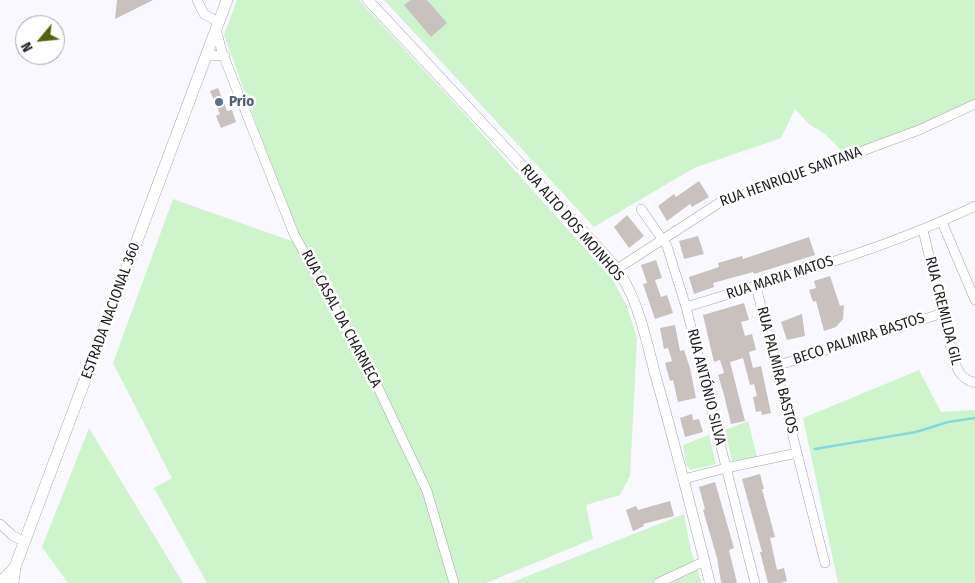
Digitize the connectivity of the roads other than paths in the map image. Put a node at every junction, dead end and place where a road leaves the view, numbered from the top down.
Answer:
1 (197, 0) edge
2 (227, 0) edge
3 (368, 0) edge
4 (217, 26) junction
5 (210, 43) junction
6 (224, 54) junction
7 (206, 55) junction
8 (974, 107) edge
9 (975, 206) edge
10 (641, 209) dead end
11 (942, 222) junction
12 (923, 230) junction
13 (662, 238) junction
14 (617, 269) junction
15 (756, 286) junction
16 (975, 300) edge
17 (686, 307) junction
18 (943, 313) junction
19 (776, 366) junction
20 (975, 383) edge
21 (797, 453) junction
22 (726, 468) junction
23 (684, 479) junction
24 (0, 524) edge
25 (24, 542) junction
26 (705, 561) junction
27 (825, 563) dead end
28 (15, 567) junction
29 (0, 583) edge
30 (13, 583) edge
31 (454, 583) edge
32 (658, 583) edge
33 (710, 583) edge
34 (755, 583) edge

1 - 4 street
2 - 4 main road
3 - 14 street, RUA ALTO DOS MOINHOS
4 - 5 main road, ESTRADA NACIONAL 360
4 - 6 street, RUA CASAL DA CHARNECA
5 - 6 street
5 - 7 main road, ESTRADA NACIONAL 360
6 - 7 street
6 - 31 street, RUA CASAL DA CHARNECA
7 - 25 main road, ESTRADA NACIONAL 360
8 - 13 street, RUA HENRIQUE SANTANA
9 - 11 street, RUA MARIA MATOS
10 - 13 street
11 - 12 street, RUA MARIA MATOS
11 - 16 street, RUA CREMILDA GIL
12 - 15 street, RUA MARIA MATOS
12 - 18 street, RUA CREMILDA GIL
13 - 14 street, RUA HENRIQUE SANTANA
13 - 17 street
14 - 23 street, RUA ALTO DOS MOINHOS
15 - 17 street, RUA MARIA MATOS
15 - 19 street, RUA PALMIRA BASTOS
17 - 22 street, RUA ANTÓNIO SILVA
18 - 19 street, BECO PALMIRA BASTOS
18 - 20 street, RUA CREMILDA GIL
19 - 21 street, RUA PALMIRA BASTOS
21 - 22 street
21 - 27 street, RUA PALMIRA BASTOS
22 - 23 street
22 - 34 street, RUA ANTÓNIO SILVA
23 - 26 street, RUA ALTO DOS MOINHOS
24 - 25 street
25 - 28 main road, ESTRADA NACIONAL 360
26 - 32 street
26 - 33 street, RUA ALTO DOS MOINHOS
28 - 29 main road, ESTRADA NACIONAL 360
28 - 30 main road, ESTRADA NACIONAL 360

